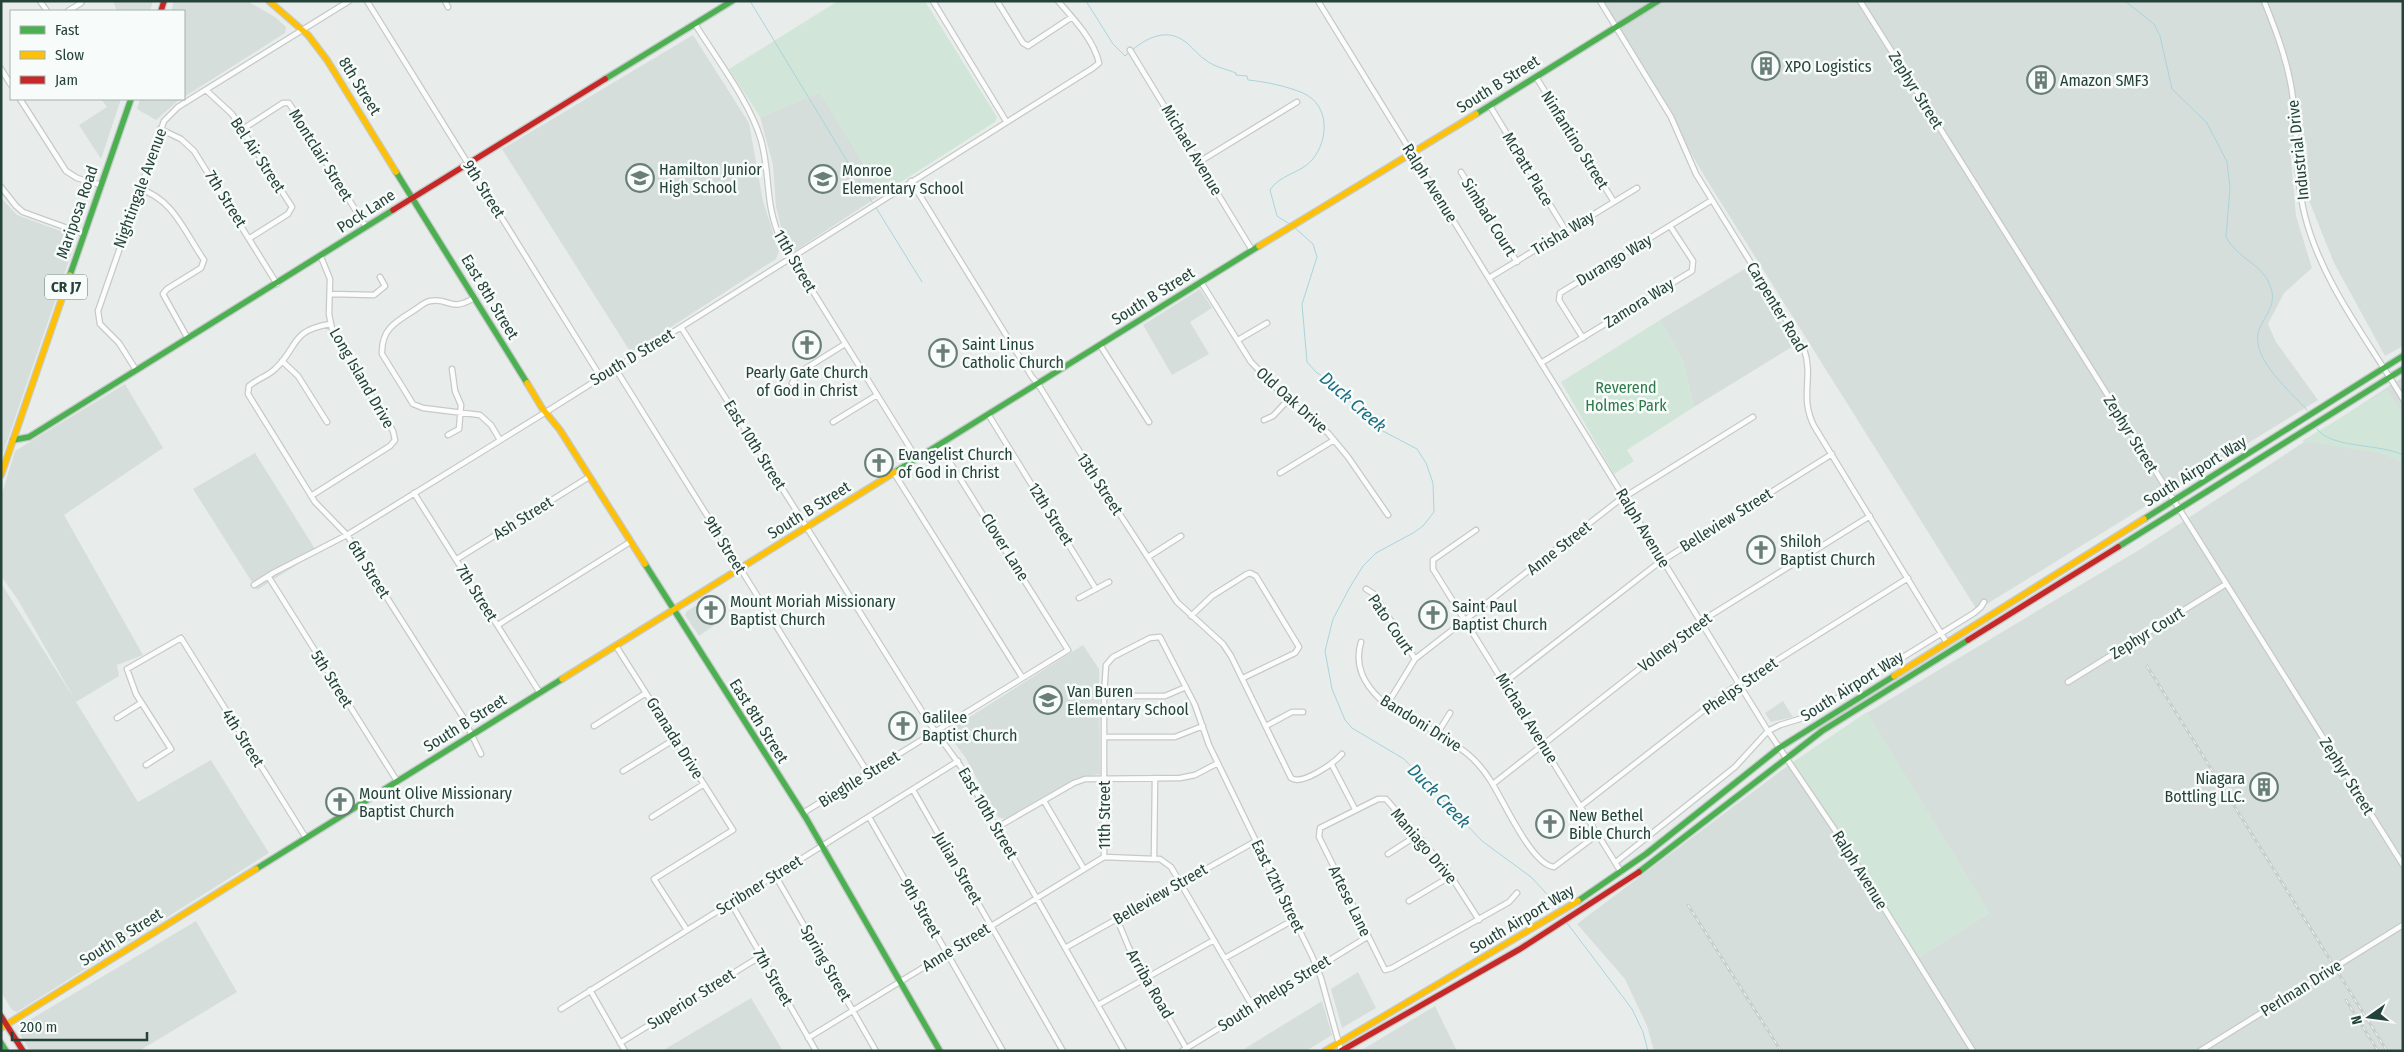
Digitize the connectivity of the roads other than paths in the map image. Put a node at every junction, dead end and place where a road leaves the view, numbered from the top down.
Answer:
1 (270, 1) edge
2 (349, 1) edge
3 (368, 1) edge
4 (445, 1) edge
5 (732, 1) edge
6 (933, 1) edge
7 (997, 1) edge
8 (1058, 1) edge
9 (1318, 1) edge
10 (1600, 1) edge
11 (1658, 1) edge
12 (1860, 1) edge
13 (2264, 1) edge
14 (81, 3) dead end
15 (448, 7) dead end
16 (70, 10) edge
17 (1072, 17) junction
18 (695, 24) junction
19 (1616, 27) junction
20 (302, 30) junction
21 (1130, 50) dead end
22 (1, 70) edge
23 (1536, 77) junction
24 (10, 84) edge
25 (206, 90) junction
26 (21, 100) edge
27 (131, 100) edge
28 (1298, 102) dead end
29 (1490, 106) junction
30 (1006, 121) junction
31 (160, 128) junction
32 (243, 129) junction
33 (1412, 154) junction
34 (1199, 162) junction
35 (469, 164) junction
36 (1461, 172) dead end
37 (911, 181) junction
38 (101, 185) junction
39 (1, 187) edge
40 (1637, 188) dead end
41 (139, 189) junction
42 (413, 197) junction
43 (1712, 200) junction
44 (1614, 202) junction
45 (1670, 226) junction
46 (366, 227) junction
47 (1566, 231) junction
48 (84, 234) junction
49 (250, 238) junction
50 (1252, 250) junction
51 (321, 257) junction
52 (791, 259) junction
53 (1517, 262) junction
54 (380, 277) dead end
55 (1489, 278) junction
56 (1201, 282) junction
57 (278, 284) junction
58 (330, 294) junction
59 (474, 298) junction
60 (1267, 323) dead end
61 (330, 324) junction
62 (681, 327) junction
63 (187, 337) junction
64 (1582, 338) junction
65 (1238, 340) junction
66 (845, 344) junction
67 (1100, 345) junction
68 (2403, 356) edge
69 (282, 360) junction
70 (1541, 363) junction
71 (615, 368) junction
72 (2384, 368) junction
73 (452, 369) dead end
74 (2403, 369) edge
75 (136, 370) junction
76 (600, 376) junction
77 (2389, 377) junction
78 (792, 383) dead end
79 (1038, 384) junction
80 (877, 395) junction
81 (2403, 399) edge
82 (1288, 400) junction
83 (545, 411) junction
84 (460, 412) junction
85 (988, 414) junction
86 (1752, 417) dead end
87 (1264, 420) dead end
88 (327, 422) dead end
89 (833, 422) dead end
90 (1148, 422) dead end
91 (448, 435) dead end
92 (13, 440) junction
93 (500, 440) junction
94 (1334, 440) junction
95 (939, 445) junction
96 (1832, 454) junction
97 (917, 459) junction
98 (894, 473) junction
99 (1280, 473) dead end
100 (1, 475) edge
101 (589, 477) junction
102 (414, 493) junction
103 (311, 496) junction
104 (1624, 498) junction
105 (2172, 501) junction
106 (2178, 510) junction
107 (1388, 515) dead end
108 (1870, 516) junction
109 (807, 527) junction
110 (1476, 530) dead end
111 (348, 535) junction
112 (1181, 536) dead end
113 (630, 542) junction
114 (1148, 557) junction
115 (457, 560) junction
116 (1662, 560) junction
117 (740, 569) junction
118 (268, 576) junction
119 (1908, 578) junction
120 (1109, 582) dead end
121 (2226, 584) junction
122 (254, 585) dead end
123 (1096, 589) junction
124 (1366, 589) dead end
125 (1079, 598) dead end
126 (1984, 602) dead end
127 (673, 610) junction
128 (1191, 616) junction
129 (1466, 620) junction
130 (1700, 622) junction
131 (498, 625) junction
132 (1941, 632) junction
133 (1361, 642) dead end
134 (1947, 643) junction
135 (616, 646) junction
136 (1068, 650) joint
137 (1415, 659) junction
138 (1022, 678) junction
139 (1243, 678) junction
140 (1505, 682) junction
141 (2068, 682) dead end
142 (1739, 684) junction
143 (1186, 687) junction
144 (540, 693) junction
145 (646, 693) junction
146 (1104, 696) junction
147 (142, 703) junction
148 (1388, 703) junction
149 (1303, 712) dead end
150 (1450, 713) dead end
151 (117, 718) dead end
152 (594, 726) dead end
153 (1203, 726) junction
154 (1266, 726) junction
155 (935, 731) junction
156 (1768, 732) junction
157 (1438, 734) junction
158 (471, 735) junction
159 (1104, 737) junction
160 (675, 739) junction
161 (1543, 743) junction
162 (1779, 748) junction
163 (481, 754) dead end
164 (1342, 754) dead end
165 (1784, 757) junction
166 (958, 762) junction
167 (1218, 764) junction
168 (146, 765) dead end
169 (1332, 765) junction
170 (623, 771) dead end
171 (868, 773) junction
172 (1104, 778) junction
173 (1155, 778) junction
174 (397, 781) junction
175 (704, 784) junction
176 (1492, 784) junction
177 (913, 790) junction
178 (1044, 801) junction
179 (1581, 806) junction
180 (1355, 809) junction
181 (803, 813) junction
182 (652, 817) dead end
183 (869, 817) junction
184 (996, 828) junction
185 (1598, 834) junction
186 (1416, 836) junction
187 (306, 838) junction
188 (1256, 840) junction
189 (822, 846) junction
190 (1388, 854) dead end
191 (1104, 857) junction
192 (1154, 859) junction
193 (1616, 862) junction
194 (2403, 865) edge
195 (1084, 869) junction
196 (1621, 872) junction
197 (775, 875) junction
198 (1451, 876) junction
199 (1181, 882) junction
200 (1517, 893) dead end
201 (1036, 897) junction
202 (1409, 901) dead end
203 (731, 903) junction
204 (1117, 919) junction
205 (1294, 919) junction
206 (1479, 920) junction
207 (991, 925) junction
208 (2403, 925) edge
209 (687, 930) junction
210 (1367, 937) junction
211 (1214, 940) junction
212 (1065, 948) junction
213 (947, 952) junction
214 (761, 956) junction
215 (1225, 958) junction
216 (1317, 967) junction
217 (1146, 978) junction
218 (900, 981) junction
219 (590, 990) junction
220 (1098, 1006) junction
221 (1252, 1007) junction
222 (560, 1009) dead end
223 (853, 1010) junction
224 (1, 1016) edge
225 (4, 1027) edge
226 (808, 1038) junction
227 (1, 1043) edge
228 (620, 1043) junction
229 (1338, 1043) junction
230 (1184, 1049) edge
231 (6, 1051) edge
232 (23, 1051) edge
233 (625, 1051) edge
234 (816, 1051) edge
235 (876, 1051) edge
236 (940, 1051) edge
237 (1003, 1051) edge
238 (1063, 1051) edge
239 (1124, 1051) edge
240 (1325, 1051) edge
241 (1341, 1051) edge
242 (1973, 1051) edge
243 (2200, 1051) edge

1 - 20 street, 8th Street
2 - 20 street, Nightingale Avenue
3 - 35 street, 9th Street
4 - 15 street
5 - 18 street, Pock Lane
6 - 30 street
7 - 17 street
8 - 17 street
9 - 33 street, Ralph Avenue
10 - 19 street, Carpenter Road
11 - 19 street, South B Street
12 - 105 street, Zephyr Street
13 - 72 street, Industrial Drive
14 - 16 street
17 - 30 street, South D Street
18 - 35 street, Pock Lane
18 - 52 street, 11th Street
19 - 23 street, South B Street
19 - 43 street, Carpenter Road
20 - 25 street, Nightingale Avenue
20 - 42 street, 8th Street
21 - 34 street, Michael Avenue
22 - 24 street
23 - 29 street, South B Street
23 - 44 street, Ninfantino Street
25 - 31 street, Nightingale Avenue
25 - 32 street, Bel Air Street
26 - 38 street
27 - 38 street, Mariposa Road / CR J7
28 - 34 street
29 - 33 street, South B Street
29 - 47 street, McPatt Place
30 - 37 street, South D Street
31 - 41 street, Nightingale Avenue
31 - 49 street, 7th Street
32 - 46 street, Montclair Street
32 - 49 street, Bel Air Street
33 - 50 street, South B Street
33 - 55 street, Ralph Avenue
34 - 50 street, Michael Avenue
35 - 42 street, Pock Lane
35 - 76 street, 9th Street
36 - 53 street, Simbad Court
37 - 52 street, South D Street
37 - 79 street, 13th Street
38 - 48 street, Mariposa Road / CR J7
39 - 48 street
40 - 44 street, Trisha Way
41 - 63 street
41 - 75 street, Nightingale Avenue
42 - 46 street, Pock Lane
42 - 59 street, East 8th Street
43 - 45 street, Durango Way
43 - 96 street, Carpenter Road
44 - 47 street, Trisha Way
45 - 64 street, Durango Way
45 - 64 street, Zamora Way
46 - 51 street, Pock Lane
47 - 53 street, Trisha Way
48 - 92 street, Mariposa Road / CR J7
49 - 57 street, 7th Street
50 - 56 street, South B Street
51 - 57 street, Pock Lane
51 - 58 street, Long Island Drive
52 - 62 street, South D Street
52 - 66 street, 11th Street
53 - 55 street, Trisha Way
54 - 58 street
55 - 70 street, Ralph Avenue
56 - 65 street, Old Oak Drive
56 - 67 street, South B Street
57 - 63 street, Pock Lane
58 - 61 street, Long Island Drive
59 - 83 street, East 8th Street
59 - 84 street
60 - 65 street
61 - 69 street
61 - 103 street, Long Island Drive
62 - 71 street, South D Street
62 - 109 street, East 10th Street
63 - 75 street, Pock Lane
64 - 70 street, Zamora Way
65 - 82 street, Old Oak Drive
66 - 78 street
66 - 80 street, 11th Street
67 - 79 street, South B Street
67 - 90 street
68 - 72 street, South Airport Way
69 - 88 street
69 - 103 street, 6th Street
70 - 104 street, Ralph Avenue
71 - 76 street, South D Street
71 - 117 street, 9th Street
72 - 77 street, Industrial Drive
72 - 105 street, South Airport Way
73 - 84 street
74 - 77 street, South Airport Way
75 - 92 street, Pock Lane
76 - 83 street, South D Street
77 - 81 street, Industrial Drive
77 - 106 street, South Airport Way
79 - 85 street, South B Street
79 - 114 street, 13th Street
80 - 89 street
80 - 97 street, 11th Street
82 - 87 street
82 - 94 street, Old Oak Drive
83 - 93 street, South D Street
83 - 101 street, East 8th Street
84 - 91 street
84 - 93 street
85 - 95 street, South B Street
85 - 123 street, 12th Street
86 - 104 street, Anne Street
92 - 100 street, Mariposa Road / CR J7
93 - 102 street, South D Street
94 - 99 street
94 - 107 street, Old Oak Drive
95 - 97 street, South B Street
95 - 136 street, Clover Lane
96 - 108 street, Carpenter Road
96 - 116 street, Belleview Street
97 - 98 street, South B Street
98 - 109 street, South B Street
98 - 138 street
101 - 113 street, East 8th Street
101 - 115 street, Ash Street
102 - 111 street, South D Street
102 - 115 street, 7th Street
103 - 111 street, 6th Street
104 - 116 street, Ralph Avenue
104 - 129 street, Anne Street
105 - 106 street, Zephyr Street
105 - 134 street, South Airport Way
106 - 121 street, Zephyr Street
106 - 165 street, South Airport Way
108 - 119 street, Carpenter Road
108 - 130 street, Volney Street
109 - 117 street, South B Street
109 - 155 street, East 10th Street
110 - 129 street, Michael Avenue
111 - 118 street, South D Street
111 - 158 street, 6th Street
112 - 114 street
113 - 127 street, East 8th Street
113 - 131 street
114 - 128 street, 13th Street
115 - 131 street, 7th Street
116 - 130 street, Ralph Avenue
116 - 140 street, Belleview Street
117 - 127 street, South B Street
117 - 171 street, 9th Street
118 - 122 street, South D Street
118 - 174 street, 5th Street
119 - 132 street, Carpenter Road
119 - 142 street, Phelps Street
120 - 123 street
121 - 141 street, Zephyr Court
121 - 194 street, Zephyr Street
123 - 125 street
124 - 137 street, Pato Court
126 - 132 street
127 - 135 street, South B Street
127 - 181 street, East 8th Street
128 - 139 street, 13th Street
128 - 139 street
129 - 137 street, Anne Street
129 - 140 street, Michael Avenue
130 - 142 street, Ralph Avenue
130 - 161 street, Volney Street
131 - 144 street, 7th Street
132 - 134 street, Carpenter Road
132 - 156 street
133 - 148 street, Bandoni Drive
134 - 162 street, South Airport Way
135 - 144 street, South B Street
135 - 145 street, Granada Drive
136 - 138 street, Bieghle Street
137 - 148 street, Anne Street
138 - 155 street, Bieghle Street
139 - 154 street, 13th Street
140 - 161 street, Michael Avenue
142 - 156 street, Ralph Avenue
142 - 179 street, Phelps Street
143 - 146 street
143 - 146 street, 11th Street
143 - 153 street
144 - 158 street, South B Street
145 - 152 street
145 - 160 street, Granada Drive
146 - 159 street, 11th Street
147 - 151 street
147 - 168 street
147 - 187 street, 4th Street
148 - 157 street, Bandoni Drive
149 - 154 street
150 - 157 street
153 - 159 street
153 - 167 street, East 12th Street
154 - 169 street, 13th Street
155 - 166 street, East 10th Street
155 - 171 street, Bieghle Street
156 - 162 street, Ralph Avenue
156 - 193 street
157 - 176 street, Bandoni Drive
158 - 163 street, 6th Street
158 - 174 street, South B Street
159 - 172 street, 11th Street
160 - 170 street
160 - 175 street, Granada Drive
161 - 176 street, Volney Street
161 - 179 street, Michael Avenue
162 - 165 street, Ralph Avenue
162 - 196 street, South Airport Way
164 - 169 street
165 - 241 street, South Airport Way
165 - 242 street, Ralph Avenue
166 - 177 street, Scribner Street
166 - 184 street, East 10th Street
167 - 173 street
167 - 188 street, East 12th Street
169 - 180 street
171 - 181 street, Bieghle Street
172 - 173 street
172 - 178 street
172 - 191 street, 11th Street
173 - 192 street
174 - 187 street, South B Street
175 - 182 street
175 - 209 street, Granada Drive
176 - 185 street, Bandoni Drive
177 - 183 street, Scribner Street
177 - 207 street, Julian Street
178 - 184 street
178 - 195 street
179 - 185 street, Michael Avenue
180 - 186 street, Maniago Drive
180 - 210 street, Artese Lane
181 - 189 street, East 8th Street
183 - 189 street, Scribner Street
183 - 213 street, 9th Street
184 - 201 street, East 10th Street
185 - 193 street, Michael Avenue
186 - 190 street
186 - 198 street, Maniago Drive
187 - 225 street, South B Street
188 - 199 street, Belleview Street
188 - 205 street, East 12th Street
189 - 197 street, Scribner Street
189 - 218 street, East 8th Street
191 - 192 street, 11th Street
191 - 195 street, Anne Street
192 - 199 street
193 - 196 street, Michael Avenue
195 - 201 street, Anne Street
196 - 229 street, South Airport Way
197 - 203 street, Scribner Street
197 - 223 street, Spring Street
198 - 202 street
198 - 206 street, Maniago Drive
199 - 204 street, Belleview Street
199 - 211 street
200 - 206 street
201 - 207 street, Anne Street
201 - 212 street, East 10th Street
203 - 209 street, Scribner Street
203 - 214 street, 7th Street
204 - 212 street, Belleview Street
204 - 217 street, Arriba Road
205 - 215 street
205 - 216 street, East 12th Street
206 - 210 street, Artese Lane
207 - 213 street, Anne Street
207 - 238 street, Julian Street
208 - 243 street, Perlman Drive
209 - 219 street, Scribner Street
210 - 216 street, South Phelps Street
211 - 215 street
211 - 217 street
212 - 220 street, East 10th Street
213 - 218 street, Anne Street
213 - 237 street, 9th Street
214 - 226 street, 7th Street
214 - 228 street, Superior Street
215 - 221 street
216 - 221 street, South Phelps Street
216 - 229 street, East 12th Street
217 - 220 street
217 - 230 street, Arriba Road
218 - 223 street, Anne Street
218 - 236 street, East 8th Street
219 - 222 street, Scribner Street
219 - 228 street
220 - 239 street, East 10th Street
221 - 230 street, South Phelps Street
223 - 226 street, Anne Street
223 - 235 street, Spring Street
224 - 225 street
225 - 232 street
226 - 234 street, 7th Street
227 - 231 street
228 - 233 street
229 - 240 street, South Airport Way
229 - 241 street, East 12th Street

